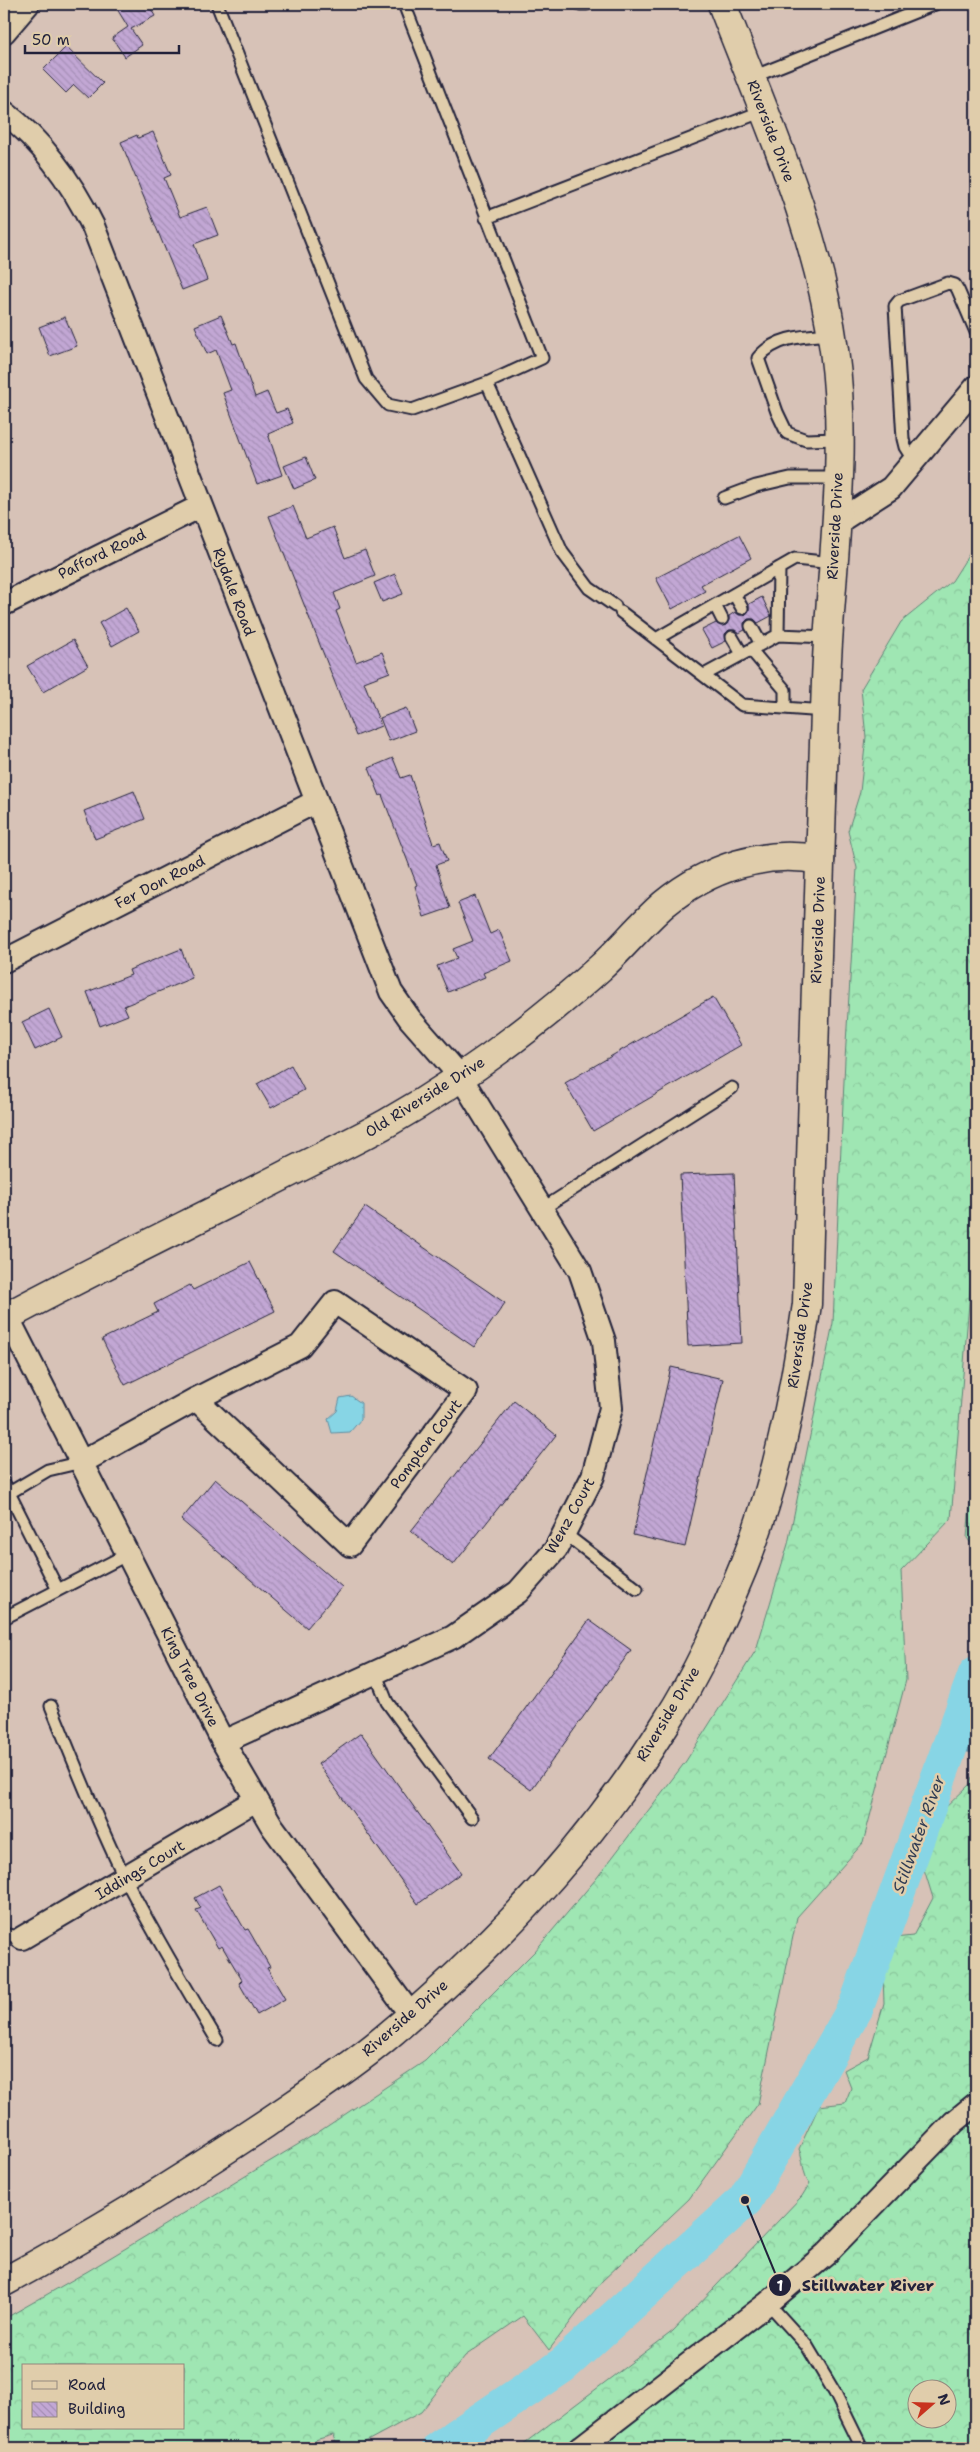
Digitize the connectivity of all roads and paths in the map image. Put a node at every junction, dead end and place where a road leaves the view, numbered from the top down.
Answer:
1 (28, 4) edge
2 (217, 4) edge
3 (404, 4) edge
4 (580, 4) edge
5 (587, 4) edge
6 (722, 4) edge
7 (935, 4) edge
8 (4, 32) edge
9 (750, 78) junction
10 (4, 112) edge
11 (763, 112) junction
12 (486, 218) junction
13 (976, 332) edge
14 (831, 334) junction
15 (487, 383) junction
16 (976, 387) edge
17 (838, 439) junction
18 (914, 461) junction
19 (839, 478) junction
20 (724, 498) dead end
21 (201, 506) junction
22 (835, 524) junction
23 (833, 563) junction
24 (779, 568) junction
25 (734, 594) junction
26 (4, 604) edge
27 (715, 605) junction
28 (742, 608) dead end
29 (722, 619) dead end
30 (751, 626) dead end
31 (778, 635) junction
32 (732, 637) dead end
33 (828, 637) junction
34 (656, 639) junction
35 (751, 649) junction
36 (704, 675) junction
37 (786, 708) junction
38 (825, 711) junction
39 (315, 802) junction
40 (820, 860) junction
41 (4, 961) edge
42 (460, 1076) junction
43 (732, 1088) dead end
44 (542, 1209) junction
45 (5, 1317) edge
46 (196, 1399) junction
47 (82, 1462) junction
48 (5, 1491) edge
49 (564, 1533) junction
50 (128, 1554) junction
51 (637, 1589) dead end
52 (58, 1590) junction
53 (4, 1618) edge
54 (375, 1672) junction
55 (51, 1706) dead end
56 (222, 1742) junction
57 (256, 1800) junction
58 (472, 1818) dead end
59 (125, 1879) junction
60 (13, 1936) edge
61 (411, 2015) junction
62 (217, 2040) dead end
63 (976, 2104) edge
64 (4, 2282) edge
65 (768, 2302) junction
66 (580, 2448) edge
67 (862, 2448) edge

1 - 8 street
2 - 15 lane
3 - 12 lane
4 - 5 lane
6 - 9 main road, Riverside Drive
7 - 9 lane
9 - 11 main road, Riverside Drive
10 - 21 street, Rydale Road
11 - 12 lane
11 - 14 main road, Riverside Drive
12 - 15 lane
13 - 18 lane
14 - 17 main road, Riverside Drive
14 - 17 lane
15 - 34 lane
16 - 18 street
17 - 19 main road, Riverside Drive
18 - 22 street
19 - 20 lane
19 - 22 main road, Riverside Drive
21 - 26 street, Pafford Road
21 - 39 street, Rydale Road
22 - 23 main road, Riverside Drive
23 - 24 lane
23 - 33 main road, Riverside Drive
24 - 25 lane
24 - 31 lane
25 - 27 lane
25 - 28 lane
27 - 29 lane
27 - 34 lane
30 - 35 lane
31 - 33 lane
31 - 35 lane
32 - 35 lane
33 - 38 main road, Riverside Drive
34 - 36 lane
35 - 36 lane
35 - 37 lane
36 - 37 lane
37 - 38 lane
38 - 40 main road, Riverside Drive
39 - 41 street, Fer Don Road
39 - 42 street, Rydale Road
40 - 42 main road, Old Riverside Drive
40 - 61 main road, Riverside Drive
42 - 44 street, Wenz Court
42 - 45 main road, Old Riverside Drive
43 - 44 lane
44 - 49 street, Wenz Court
45 - 47 street, King Tree Drive
46 - 46 street, Pompton Court
46 - 47 street, Pompton Court
47 - 48 lane
47 - 50 street, King Tree Drive
48 - 52 lane
49 - 51 lane
49 - 54 street, Wenz Court
50 - 52 lane
50 - 56 street, King Tree Drive
52 - 53 lane
54 - 56 street, Wenz Court
54 - 58 lane
55 - 59 lane
56 - 57 street, King Tree Drive
57 - 59 street, Iddings Court
57 - 61 street, King Tree Drive
59 - 60 street, Iddings Court
59 - 62 lane
61 - 64 main road, Riverside Drive
63 - 65 street
65 - 66 street
65 - 67 lane

